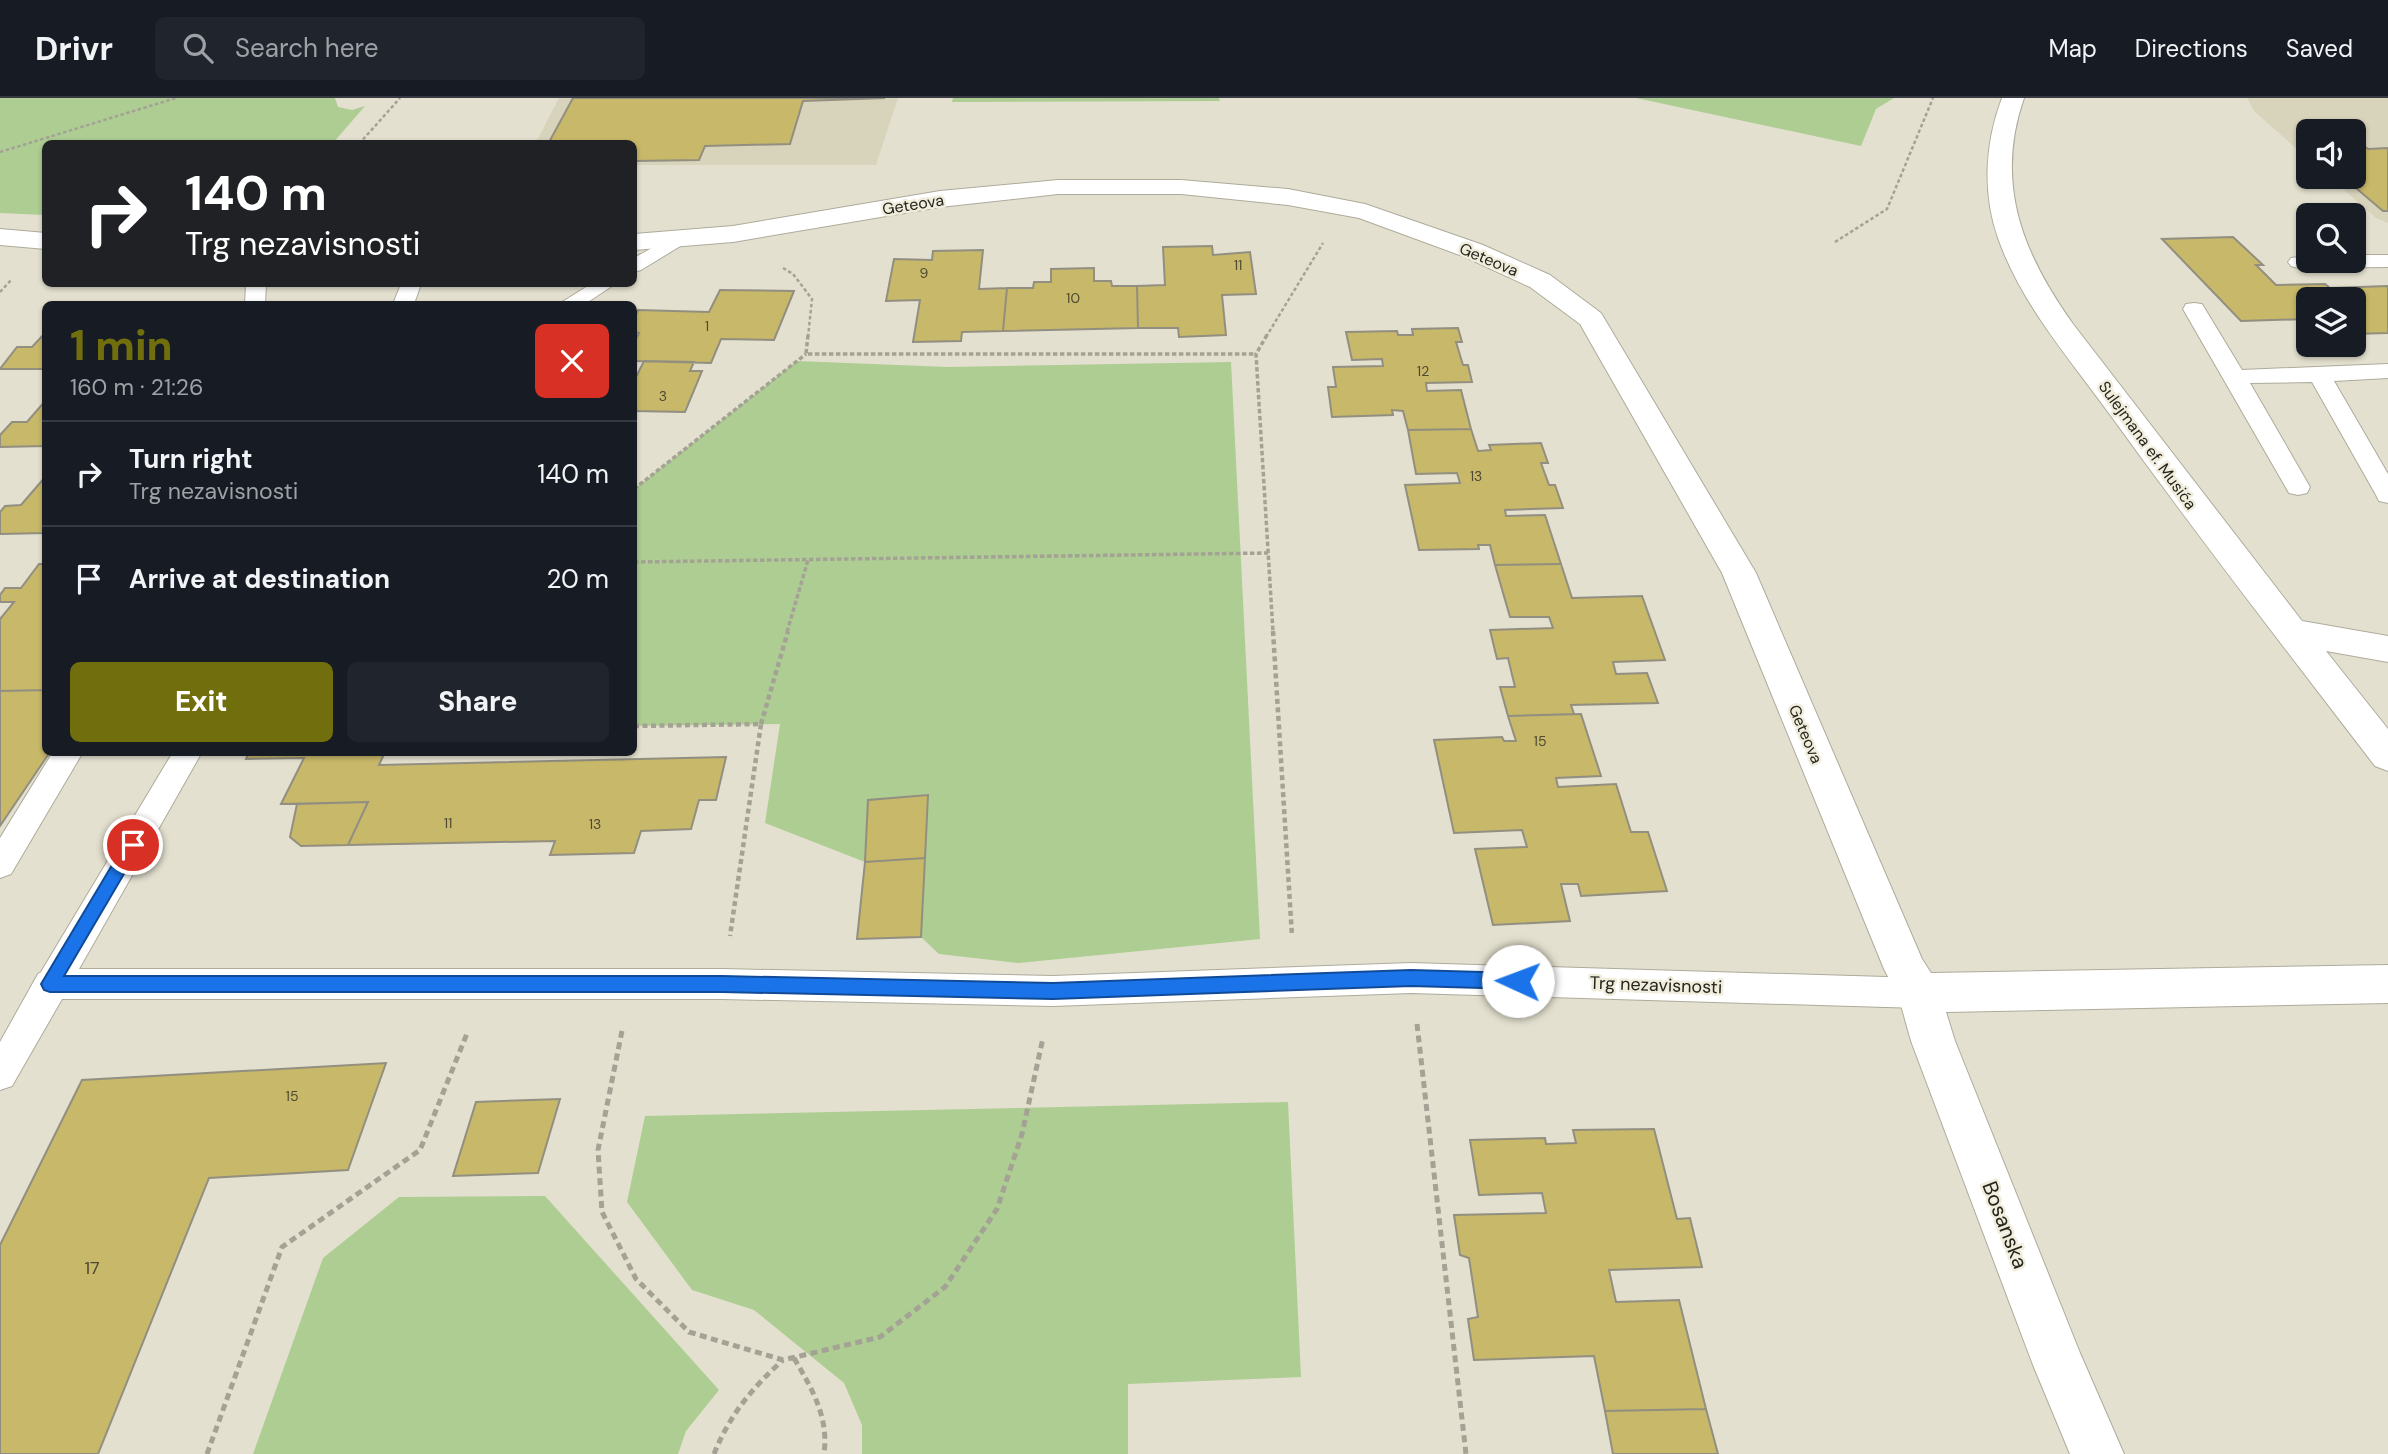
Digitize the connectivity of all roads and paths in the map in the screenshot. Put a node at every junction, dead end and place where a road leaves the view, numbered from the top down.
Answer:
1 (176, 98) edge
2 (400, 98) edge
3 (1933, 98) edge
4 (2013, 98) edge
5 (363, 140) edge
6 (0, 152) edge
7 (733, 234) junction
8 (0, 237) edge
9 (42, 241) edge
10 (675, 241) junction
11 (1324, 241) dead end
12 (637, 242) edge
13 (1835, 243) dead end
14 (2366, 261) edge
15 (2388, 261) edge
16 (637, 264) edge
17 (600, 287) edge
18 (575, 301) edge
19 (2194, 309) dead end
20 (806, 354) junction
21 (1256, 354) junction
22 (2388, 371) edge
23 (2319, 375) junction
24 (2235, 377) junction
25 (637, 487) edge
26 (2298, 487) dead end
27 (2388, 495) edge
28 (1268, 552) junction
29 (808, 560) junction
30 (637, 562) edge
31 (2293, 632) junction
32 (2388, 649) edge
33 (761, 724) junction
34 (637, 726) edge
35 (67, 756) edge
36 (186, 756) edge
37 (2388, 756) edge
38 (0, 865) edge
39 (1411, 978) junction
40 (1295, 982) junction
41 (487, 983) junction
42 (50, 984) junction
43 (722, 984) junction
44 (2388, 984) edge
45 (631, 986) junction
46 (1053, 991) junction
47 (1919, 993) junction
48 (0, 1074) edge
49 (794, 1357) junction
50 (783, 1360) junction
51 (206, 1454) edge
52 (714, 1454) edge
53 (824, 1454) edge
54 (1466, 1454) edge
55 (2097, 1454) edge

1 - 6 path
2 - 5 path
3 - 13 path
4 - 31 street, Sulejmana ef. Musića
7 - 10 street, Geteova
7 - 20 path
7 - 47 street, Geteova
8 - 9 street
10 - 12 street, Geteova
10 - 16 lane
11 - 21 path
14 - 15 lane
17 - 18 lane
19 - 24 lane
20 - 21 path
20 - 25 path
21 - 28 path
22 - 23 lane
23 - 24 lane
23 - 27 lane
24 - 26 lane
28 - 29 path
28 - 40 path
29 - 30 path
29 - 33 path
31 - 32 street
31 - 37 street, Sulejmana ef. Musića
33 - 34 path
33 - 43 path
35 - 38 lane
36 - 42 lane
39 - 40 lane, Trg nezavisnosti
39 - 47 lane, Trg nezavisnosti
39 - 54 path
40 - 46 lane, Trg nezavisnosti
41 - 42 lane, Trg nezavisnosti
41 - 45 lane, Trg nezavisnosti
41 - 51 path
42 - 48 lane
43 - 45 lane, Trg nezavisnosti
43 - 46 lane, Trg nezavisnosti
44 - 47 street
45 - 50 path
46 - 49 path
47 - 55 street, Bosanska
49 - 50 path
49 - 53 path
50 - 52 path

